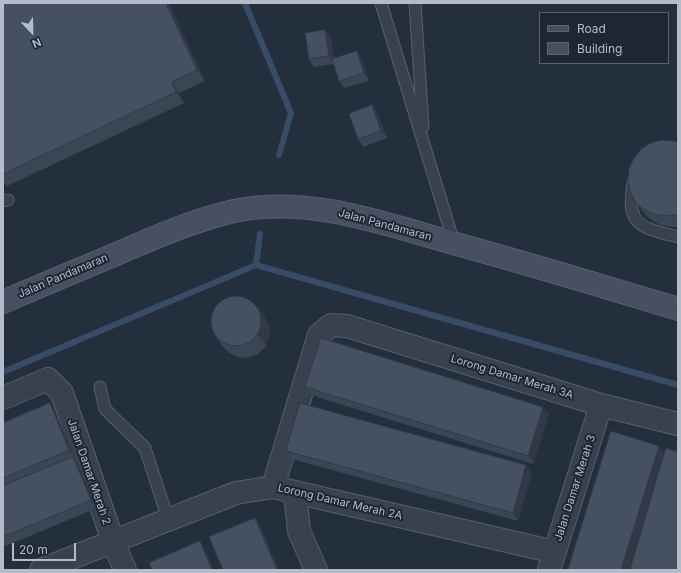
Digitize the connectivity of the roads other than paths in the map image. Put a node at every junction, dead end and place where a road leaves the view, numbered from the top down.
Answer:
1 (381, 3) edge
2 (415, 3) edge
3 (425, 148) junction
4 (638, 166) edge
5 (678, 237) edge
6 (454, 243) junction
7 (3, 302) edge
8 (678, 309) edge
9 (100, 388) dead end
10 (3, 398) edge
11 (601, 405) junction
12 (678, 424) edge
13 (273, 487) junction
14 (295, 492) junction
15 (168, 519) junction
16 (113, 541) junction
17 (552, 561) edge
18 (41, 570) edge
19 (125, 570) edge
20 (316, 570) edge

1 - 3 lane
2 - 3 lane
3 - 6 lane
4 - 5 lane
6 - 7 main road, Jalan Pandamaran
6 - 8 main road, Jalan Pandamaran
9 - 15 lane
10 - 16 street, Jalan Damar Merah 2
11 - 12 street, Lorong Damar Merah 3A
11 - 13 street, Lorong Damar Merah 3A
11 - 17 street, Jalan Damar Merah 3
13 - 14 street, Lorong Damar Merah 2A
13 - 15 street, Lorong Damar Merah 2A
14 - 17 street, Lorong Damar Merah 2A
14 - 20 street
15 - 16 street, Lorong Damar Merah 2A
16 - 18 street, Lorong Damar Merah 2A
16 - 19 street, Jalan Damar Merah 2

